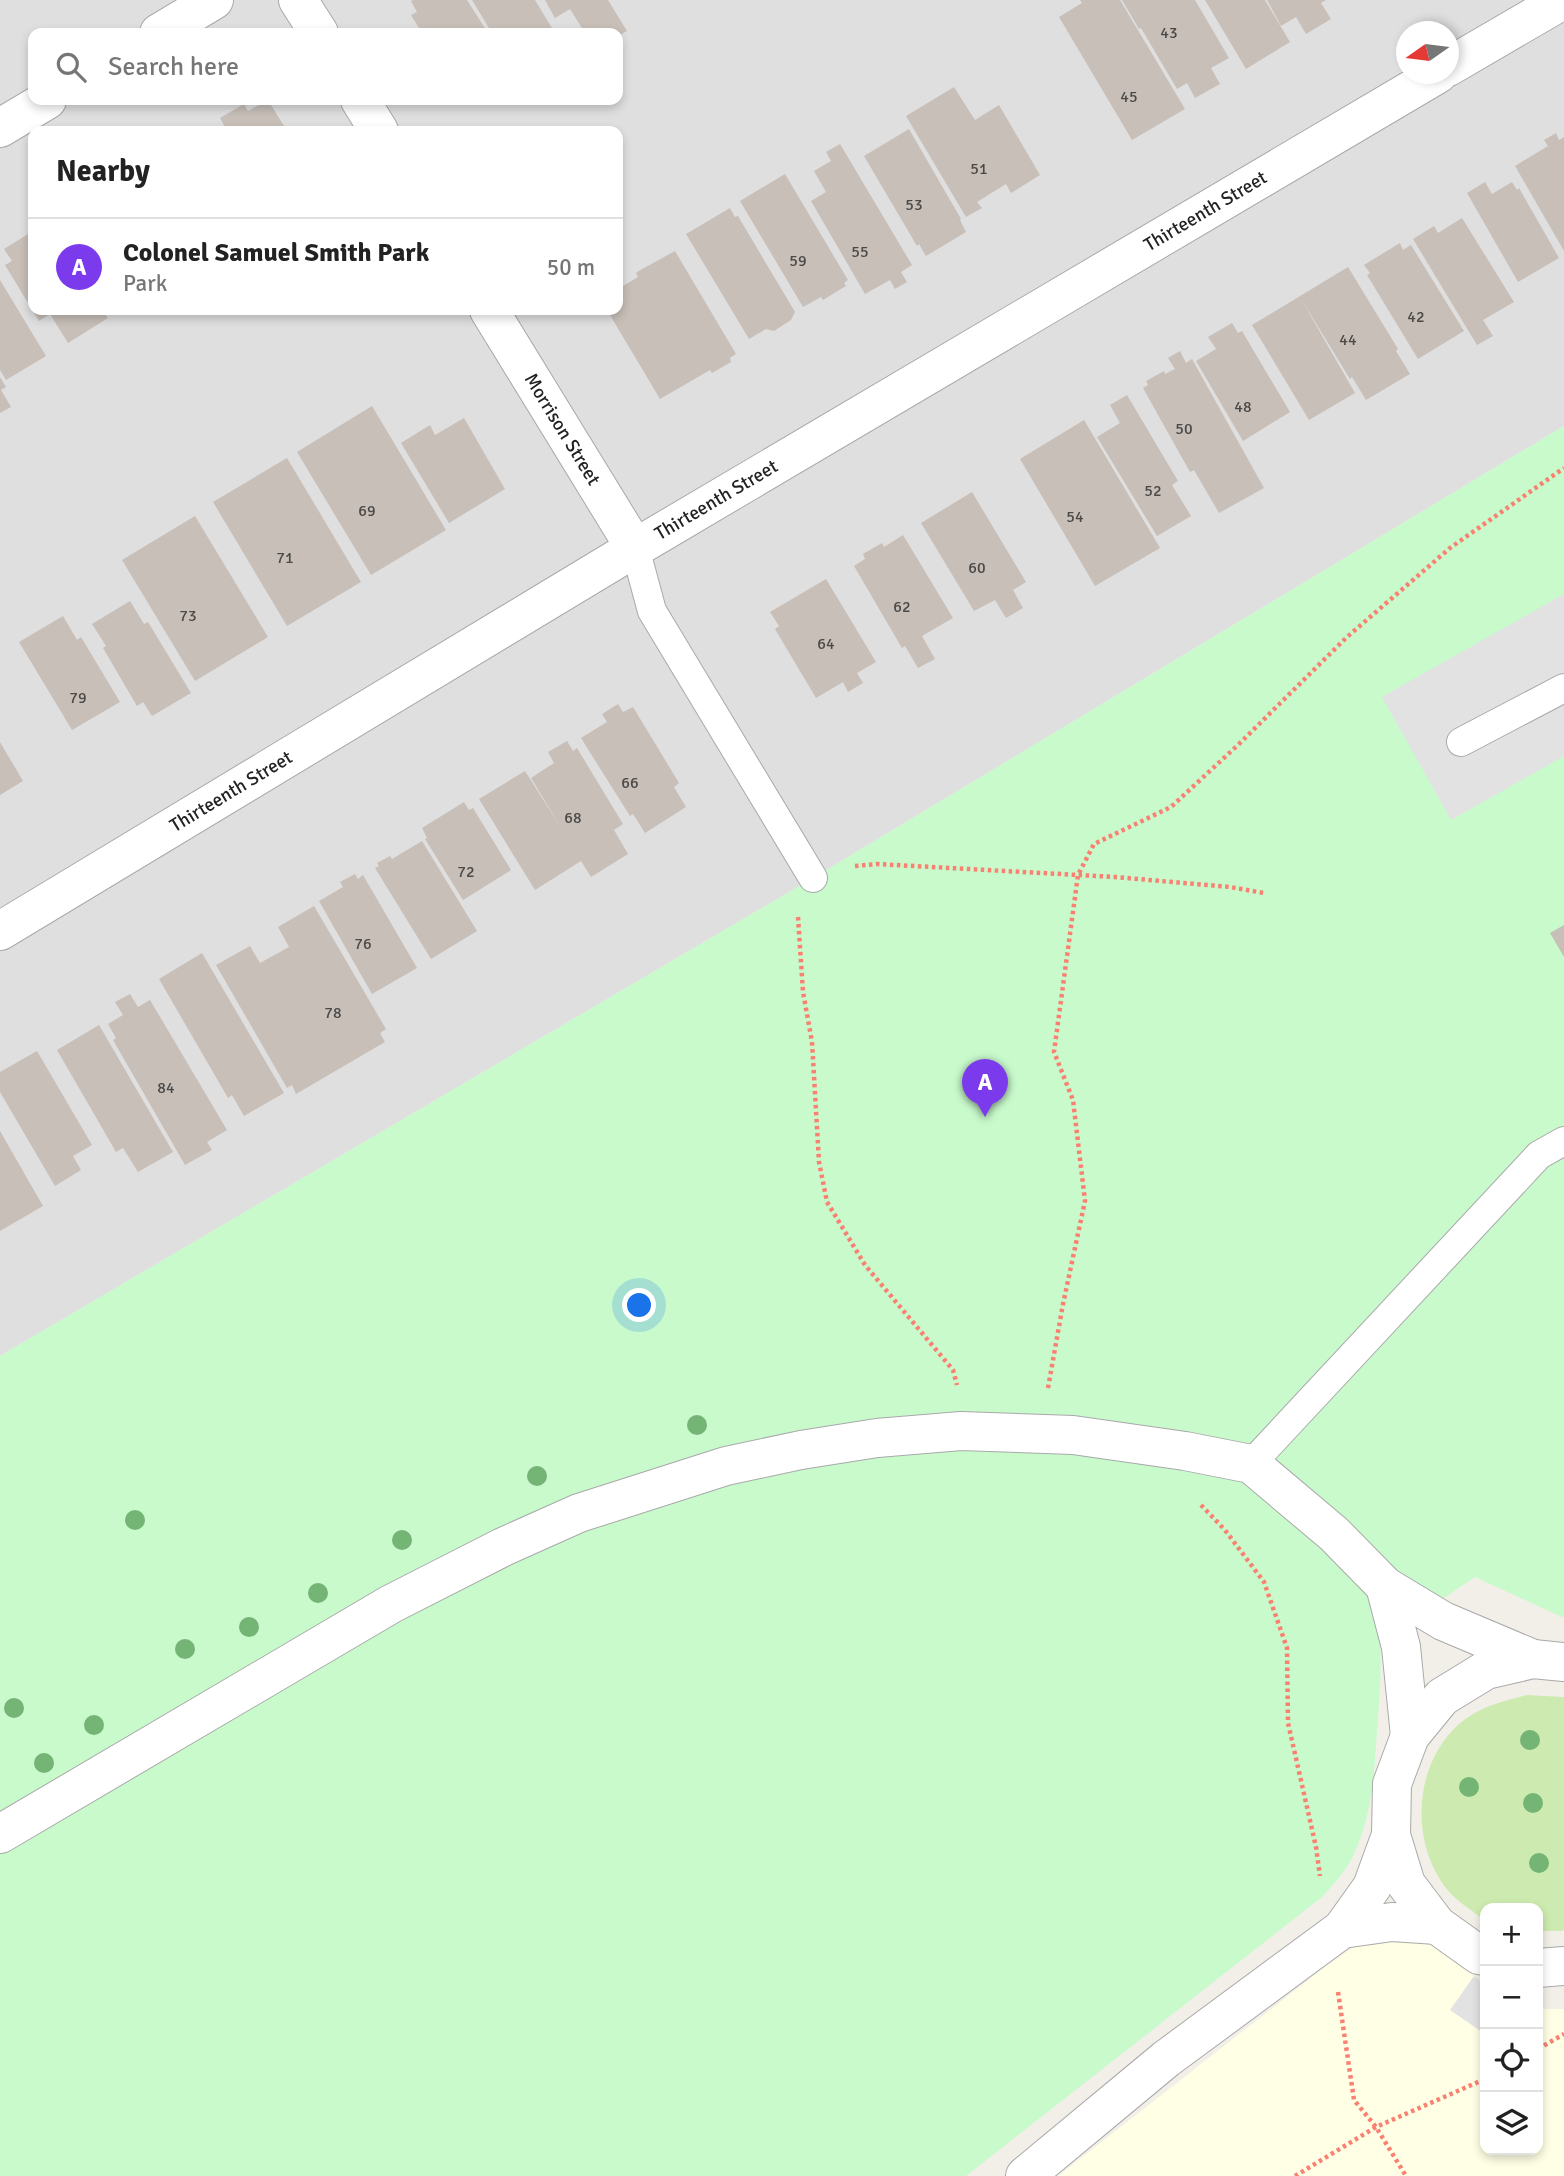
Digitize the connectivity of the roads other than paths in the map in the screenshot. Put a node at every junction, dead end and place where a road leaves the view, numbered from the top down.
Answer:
1 (214, 0) edge
2 (298, 0) edge
3 (1563, 0) edge
4 (167, 28) edge
5 (316, 28) edge
6 (1459, 61) edge
7 (1421, 84) edge
8 (39, 105) edge
9 (363, 105) edge
10 (376, 126) edge
11 (0, 128) edge
12 (492, 315) edge
13 (635, 548) junction
14 (1564, 688) edge
15 (1461, 742) dead end
16 (813, 878) road end
17 (0, 930) edge
18 (1564, 1141) edge
19 (1251, 1464) junction
20 (1385, 1586) junction
21 (1549, 1661) edge
22 (1410, 1736) junction
23 (0, 1833) edge
24 (1391, 1835) junction
25 (1437, 1925) junction
26 (1336, 1933) junction
27 (1480, 1955) edge
28 (1564, 1966) edge
29 (1543, 1968) edge
30 (1025, 2176) edge

1 - 4 street
2 - 5 street
3 - 6 street
7 - 13 street, Thirteenth Street
8 - 11 street
9 - 10 street
12 - 13 street, Morrison Street
13 - 16 lane
13 - 17 street, Thirteenth Street
14 - 15 lane
18 - 19 lane
19 - 20 street
19 - 23 street
20 - 21 street
20 - 22 street
21 - 22 street
22 - 24 street
24 - 25 street
24 - 26 street
25 - 26 street
25 - 27 street
26 - 30 street
28 - 29 street

